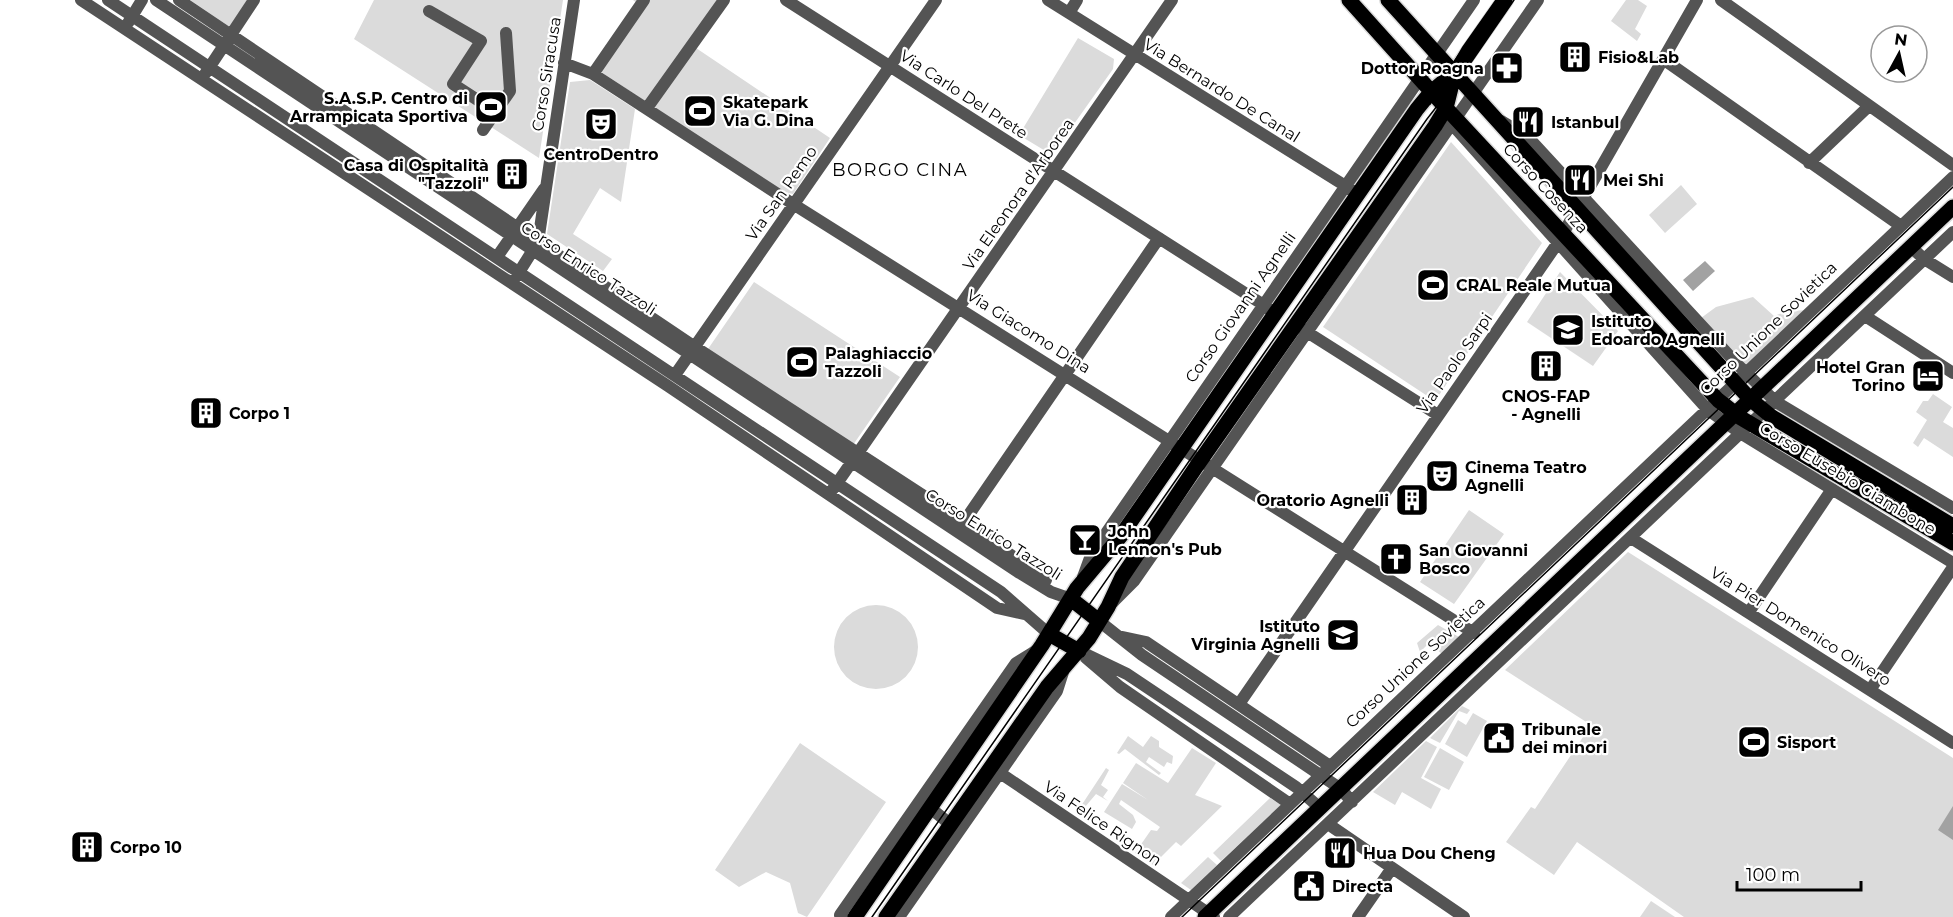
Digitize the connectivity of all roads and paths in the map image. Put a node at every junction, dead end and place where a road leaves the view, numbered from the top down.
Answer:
1 (81, 0) edge
2 (108, 0) edge
3 (142, 0) edge
4 (156, 0) edge
5 (179, 0) edge
6 (254, 0) edge
7 (574, 0) edge
8 (644, 0) edge
9 (724, 0) edge
10 (786, 0) edge
11 (936, 0) edge
12 (1048, 0) edge
13 (1077, 0) edge
14 (1172, 0) edge
15 (1349, 0) edge
16 (1388, 0) edge
17 (1474, 0) edge
18 (1505, 0) edge
19 (1539, 0) edge
20 (1696, 0) edge
21 (1721, 0) edge
22 (429, 11) dead end
23 (1069, 13) junction
24 (132, 16) junction
25 (125, 29) junction
26 (506, 33) dead end
27 (231, 34) junction
28 (224, 46) junction
29 (1437, 53) junction
30 (1134, 54) junction
31 (1663, 59) junction
32 (564, 63) junction
33 (890, 66) junction
34 (210, 68) junction
35 (1455, 72) junction
36 (593, 74) junction
37 (202, 80) junction
38 (1425, 85) junction
39 (1474, 93) junction
40 (1869, 106) junction
41 (647, 108) junction
42 (496, 112) junction
43 (1447, 118) junction
44 (483, 130) dead end
45 (1809, 163) junction
46 (1953, 165) edge
47 (1054, 171) junction
48 (1953, 177) edge
49 (544, 188) junction
50 (1352, 190) junction
51 (793, 204) junction
52 (1580, 204) junction
53 (1953, 207) edge
54 (1901, 226) junction
55 (513, 232) junction
56 (1953, 232) edge
57 (1159, 238) junction
58 (1560, 239) junction
59 (536, 246) junction
60 (1911, 247) junction
61 (497, 257) junction
62 (1924, 259) junction
63 (520, 272) junction
64 (1953, 278) edge
65 (512, 284) junction
66 (960, 307) junction
67 (1269, 309) junction
68 (1865, 316) junction
69 (1301, 329) junction
70 (692, 351) junction
71 (1747, 373) junction
72 (1953, 373) edge
73 (1065, 374) junction
74 (675, 375) junction
75 (1736, 384) junction
76 (1756, 394) junction
77 (1713, 405) junction
78 (1770, 407) junction
79 (1438, 415) junction
80 (1731, 419) junction
81 (1745, 428) junction
82 (1176, 444) junction
83 (855, 458) junction
84 (1207, 464) junction
85 (837, 484) junction
86 (1832, 489) junction
87 (829, 495) junction
88 (1953, 508) edge
89 (1953, 526) edge
90 (961, 527) junction
91 (1631, 538) junction
92 (1953, 543) edge
93 (1345, 551) junction
94 (1953, 565) edge
95 (1071, 599) junction
96 (1749, 612) junction
97 (1027, 615) junction
98 (1099, 621) junction
99 (1512, 627) junction
100 (1536, 627) junction
101 (1474, 633) junction
102 (1049, 634) junction
103 (1117, 636) junction
104 (1079, 651) junction
105 (1065, 669) junction
106 (1870, 690) junction
107 (1239, 704) junction
108 (1953, 742) edge
109 (1330, 766) junction
110 (1000, 773) junction
111 (1319, 776) junction
112 (1341, 789) junction
113 (1302, 792) junction
114 (1352, 802) junction
115 (925, 804) junction
116 (1290, 804) junction
117 (1320, 808) junction
118 (1328, 824) junction
119 (955, 828) junction
120 (1392, 868) junction
121 (1188, 900) junction
122 (846, 916) edge
123 (1209, 916) edge
124 (886, 917) edge
125 (899, 917) edge
126 (1171, 917) edge
127 (1229, 917) edge
128 (1358, 917) edge
129 (1464, 917) edge

1 - 25 street
2 - 24 street
3 - 24 street
4 - 28 street, Corso Enrico Tazzoli
5 - 27 street, Corso Enrico Tazzoli
6 - 27 street
7 - 32 street, Corso Siracusa
8 - 36 street
9 - 41 street
10 - 33 street, Via Carlo Del Prete
11 - 33 street, Via San Remo
12 - 23 street, Via Bernardo De Canal
13 - 23 street
14 - 30 street, Via Eleonora d'Arborea
15 - 38 main road, Corso Cosenza
16 - 29 main road, Corso Cosenza
17 - 29 street, Corso Giovanni Agnelli
18 - 35 main road, Corso Giovanni Agnelli
19 - 39 street, Corso Giovanni Agnelli
20 - 31 street, Via Paolo Sarpi
21 - 40 street
22 - 42 street
23 - 30 street, Via Bernardo De Canal
24 - 25 street
24 - 34 street
25 - 37 street
26 - 42 street
27 - 28 street
27 - 55 street, Corso Enrico Tazzoli
28 - 34 street
28 - 55 street, Corso Enrico Tazzoli
29 - 35 main road, Corso Cosenza
29 - 38 street, Corso Giovanni Agnelli
30 - 47 street, Via Eleonora d'Arborea
30 - 50 street, Via Bernardo De Canal
31 - 45 street
31 - 52 street, Via Paolo Sarpi
32 - 36 street, Via Giacomo Dina
32 - 49 street, Corso Siracusa
33 - 47 street, Via Carlo Del Prete
33 - 51 street, Via San Remo
34 - 37 street
34 - 61 street
35 - 38 main road, Corso Giovanni Agnelli
35 - 39 main road, Corso Cosenza
35 - 43 main road, Corso Giovanni Agnelli
36 - 41 street, Via Giacomo Dina
37 - 65 street
38 - 43 main road, Corso Cosenza
38 - 50 street, Corso Giovanni Agnelli
38 - 50 main road, Corso Giovanni Agnelli
39 - 43 street, Corso Giovanni Agnelli
39 - 52 main road, Corso Cosenza
40 - 45 street
40 - 46 street
41 - 51 street, Via Giacomo Dina
42 - 44 street
43 - 58 main road, Corso Cosenza
43 - 69 main road, Corso Giovanni Agnelli
45 - 54 street
47 - 57 street, Via Carlo Del Prete
47 - 66 street, Via Eleonora d'Arborea
48 - 54 street, Corso Unione Sovietica
49 - 55 street, Corso Siracusa
49 - 59 street, Corso Siracusa
50 - 67 main road, Corso Giovanni Agnelli
51 - 66 street, Via Giacomo Dina
51 - 70 street, Via San Remo
52 - 58 street, Via Paolo Sarpi
52 - 71 street, Corso Cosenza
52 - 75 main road, Corso Cosenza
53 - 60 main road
54 - 71 street, Corso Unione Sovietica
55 - 59 street, Corso Enrico Tazzoli
55 - 61 street, Corso Siracusa
56 - 62 street
57 - 67 street, Via Carlo Del Prete
57 - 73 street
58 - 77 main road, Corso Cosenza
58 - 79 street, Via Paolo Sarpi
59 - 63 street, Corso Siracusa
59 - 70 street, Corso Enrico Tazzoli
60 - 62 street
60 - 76 main road
61 - 63 street
62 - 64 street
62 - 68 street
63 - 65 street, Corso Siracusa
63 - 74 street
65 - 87 street
66 - 73 street, Via Giacomo Dina
66 - 83 street, Via Eleonora d'Arborea
67 - 82 main road, Corso Giovanni Agnelli
68 - 72 street
68 - 78 street
69 - 79 street
69 - 84 main road, Corso Giovanni Agnelli
70 - 74 street, Via San Remo
70 - 83 street, Corso Enrico Tazzoli
71 - 75 street, Corso Unione Sovietica
71 - 76 street, Corso Cosenza
73 - 82 street, Via Giacomo Dina
73 - 90 street
74 - 85 street
75 - 76 main road, Corso Cosenza
75 - 77 street, Corso Unione Sovietica
76 - 78 main road, Corso Eusebio Giambone
76 - 80 main road
77 - 80 main road, Corso Cosenza
77 - 101 street, Corso Unione Sovietica
78 - 81 street
78 - 88 street, Corso Eusebio Giambone
78 - 89 main road, Corso Eusebio Giambone
79 - 93 street, Via Paolo Sarpi
80 - 81 main road, Corso Eusebio Giambone
80 - 99 main road
81 - 86 street, Corso Eusebio Giambone
81 - 91 street
81 - 92 main road, Corso Eusebio Giambone
82 - 84 street, Via Giacomo Dina
82 - 95 main road, Corso Giovanni Agnelli
83 - 85 street, Via Eleonora d'Arborea
83 - 90 street, Corso Enrico Tazzoli
84 - 93 street, Via Giacomo Dina
84 - 98 main road, Corso Giovanni Agnelli
85 - 87 street, Via Eleonora d'Arborea
85 - 97 street
86 - 94 street, Corso Eusebio Giambone
86 - 96 street
87 - 97 street
90 - 95 street, Corso Enrico Tazzoli
91 - 96 street, Via Pier Domenico Olivero
91 - 100 street
93 - 101 street, Via Giacomo Dina
93 - 107 street, Via Paolo Sarpi
94 - 106 street
95 - 98 main road
95 - 102 main road, Corso Giovanni Agnelli
96 - 106 street, Via Pier Domenico Olivero
97 - 102 street
98 - 103 street
98 - 104 main road, Corso Giovanni Agnelli
99 - 100 street
99 - 112 main road
100 - 114 street
101 - 109 street, Corso Unione Sovietica
102 - 104 main road
102 - 115 main road, Corso Giovanni Agnelli
103 - 107 street
103 - 111 street
104 - 105 main road
104 - 113 street
104 - 116 street
105 - 110 street
105 - 119 main road
106 - 108 street, Via Pier Domenico Olivero
107 - 109 street
109 - 111 street, Corso Unione Sovietica
110 - 119 street
110 - 121 street, Via Felice Rignon
111 - 112 street
111 - 113 street, Corso Unione Sovietica
112 - 114 street
112 - 117 main road
113 - 116 street, Corso Unione Sovietica
113 - 117 street
114 - 118 street
115 - 119 street
115 - 122 main road, Corso Giovanni Agnelli
116 - 121 street, Corso Unione Sovietica
117 - 123 main road
118 - 120 street
118 - 127 street
119 - 124 main road
119 - 125 street
120 - 128 street
120 - 129 street
121 - 123 street
121 - 126 street, Corso Unione Sovietica

